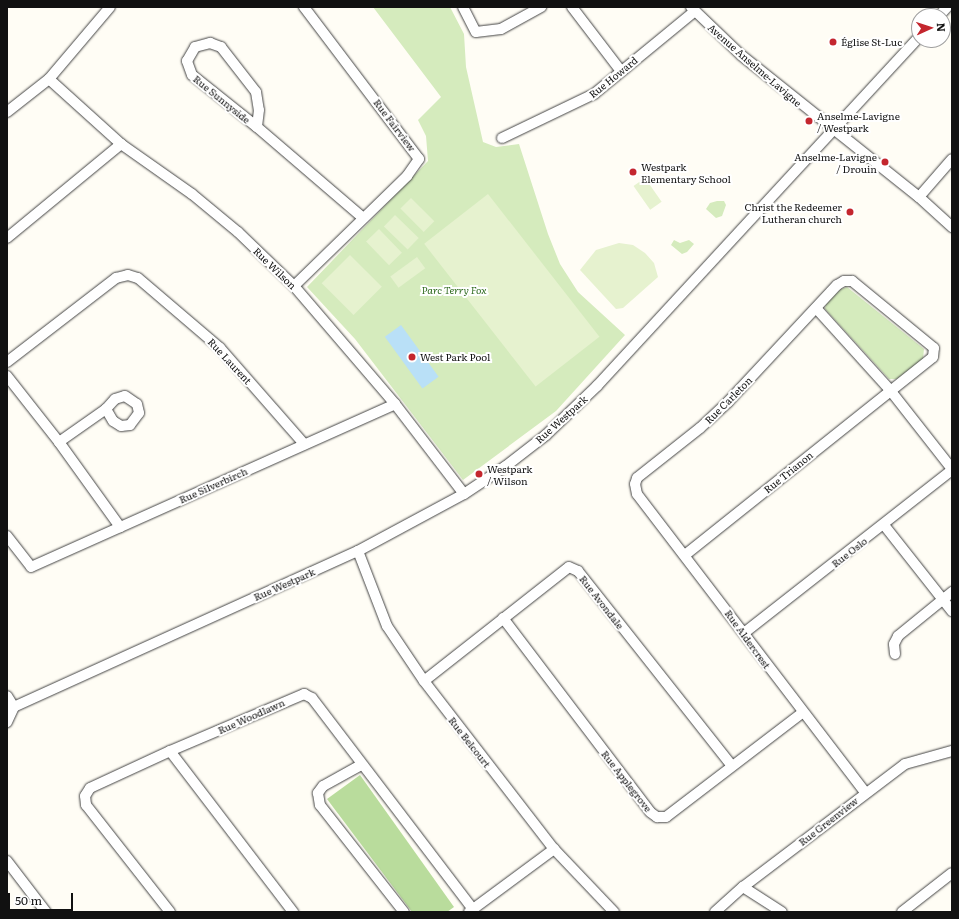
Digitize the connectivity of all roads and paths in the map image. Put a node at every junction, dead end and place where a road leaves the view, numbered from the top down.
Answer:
1 (110, 7) edge
2 (304, 7) edge
3 (463, 7) edge
4 (541, 7) edge
5 (572, 7) edge
6 (692, 9) edge
7 (911, 46) edge
8 (621, 71) junction
9 (49, 79) junction
10 (7, 112) edge
11 (257, 127) junction
12 (832, 130) junction
13 (502, 138) dead end
14 (121, 144) junction
15 (952, 159) edge
16 (919, 197) junction
17 (363, 218) junction
18 (952, 227) edge
19 (7, 238) edge
20 (294, 286) junction
21 (816, 308) junction
22 (7, 362) edge
23 (7, 376) edge
24 (890, 390) junction
25 (395, 404) junction
26 (106, 409) dead end
27 (59, 442) junction
28 (304, 444) junction
29 (952, 470) edge
30 (634, 484) joint
31 (464, 494) junction
32 (884, 525) junction
33 (120, 527) junction
34 (7, 536) edge
35 (358, 551) junction
36 (686, 555) junction
37 (948, 595) edge
38 (952, 611) edge
39 (503, 618) junction
40 (744, 633) junction
41 (895, 654) dead end
42 (424, 681) junction
43 (7, 696) edge
44 (11, 708) edge
45 (802, 713) junction
46 (7, 722) edge
47 (952, 750) edge
48 (170, 751) junction
49 (361, 765) junction
50 (732, 766) junction
51 (865, 792) junction
52 (554, 849) junction
53 (7, 861) edge
54 (952, 873) edge
55 (743, 887) junction
56 (471, 910) edge
57 (46, 912) edge
58 (170, 912) edge
59 (293, 912) edge
60 (404, 912) edge
61 (614, 912) edge
62 (715, 912) edge
63 (782, 912) edge
64 (902, 912) edge

1 - 9 street
2 - 17 street, Rue Fairview
3 - 4 street
5 - 8 street
6 - 8 street, Rue Howard
6 - 12 street, Avenue Anselme-Lavigne
7 - 12 street, Rue Westpark
8 - 13 street, Rue Howard
9 - 10 street
9 - 14 street, Rue Wilson
11 - 11 street, Rue Sunnyside
11 - 17 street, Rue Sunnyside
12 - 16 street, Avenue Anselme-Lavigne
12 - 31 street, Rue Westpark
14 - 19 street
14 - 20 street, Rue Wilson
15 - 16 street
16 - 18 street, Avenue Anselme-Lavigne
17 - 20 street, Rue Fairview
20 - 25 street, Rue Wilson
21 - 24 street
21 - 24 street, Rue Carleton
21 - 30 street, Rue Carleton
22 - 28 street, Rue Laurent
23 - 27 street
24 - 29 street
24 - 36 street, Rue Trianon
25 - 28 street, Rue Silverbirch
25 - 31 street, Rue Wilson
26 - 27 street
27 - 33 street
28 - 33 street, Rue Silverbirch
29 - 32 street, Rue Oslo
30 - 36 street, Rue Aldercrest
31 - 35 street, Rue Westpark
32 - 37 street
32 - 40 street, Rue Oslo
33 - 34 street, Rue Silverbirch
35 - 42 street, Rue Belcourt
35 - 44 street, Rue Westpark
36 - 40 street, Rue Aldercrest
37 - 38 street
37 - 41 street
39 - 42 street, Rue Avondale
39 - 50 street, Rue Avondale
39 - 50 street, Rue Applegrove
40 - 45 street, Rue Aldercrest
42 - 52 street, Rue Belcourt
43 - 44 street
44 - 46 street
45 - 50 street, Rue Applegrove
45 - 51 street, Rue Aldercrest
47 - 51 street, Rue Greenview
48 - 49 street, Rue Woodlawn
48 - 58 street, Rue Woodlawn
48 - 59 street
49 - 56 street, Rue Woodlawn
49 - 60 street
51 - 55 street, Rue Greenview
52 - 56 street
52 - 61 street, Rue Belcourt
53 - 57 street
54 - 64 street
55 - 62 street, Rue Greenview
55 - 63 street

